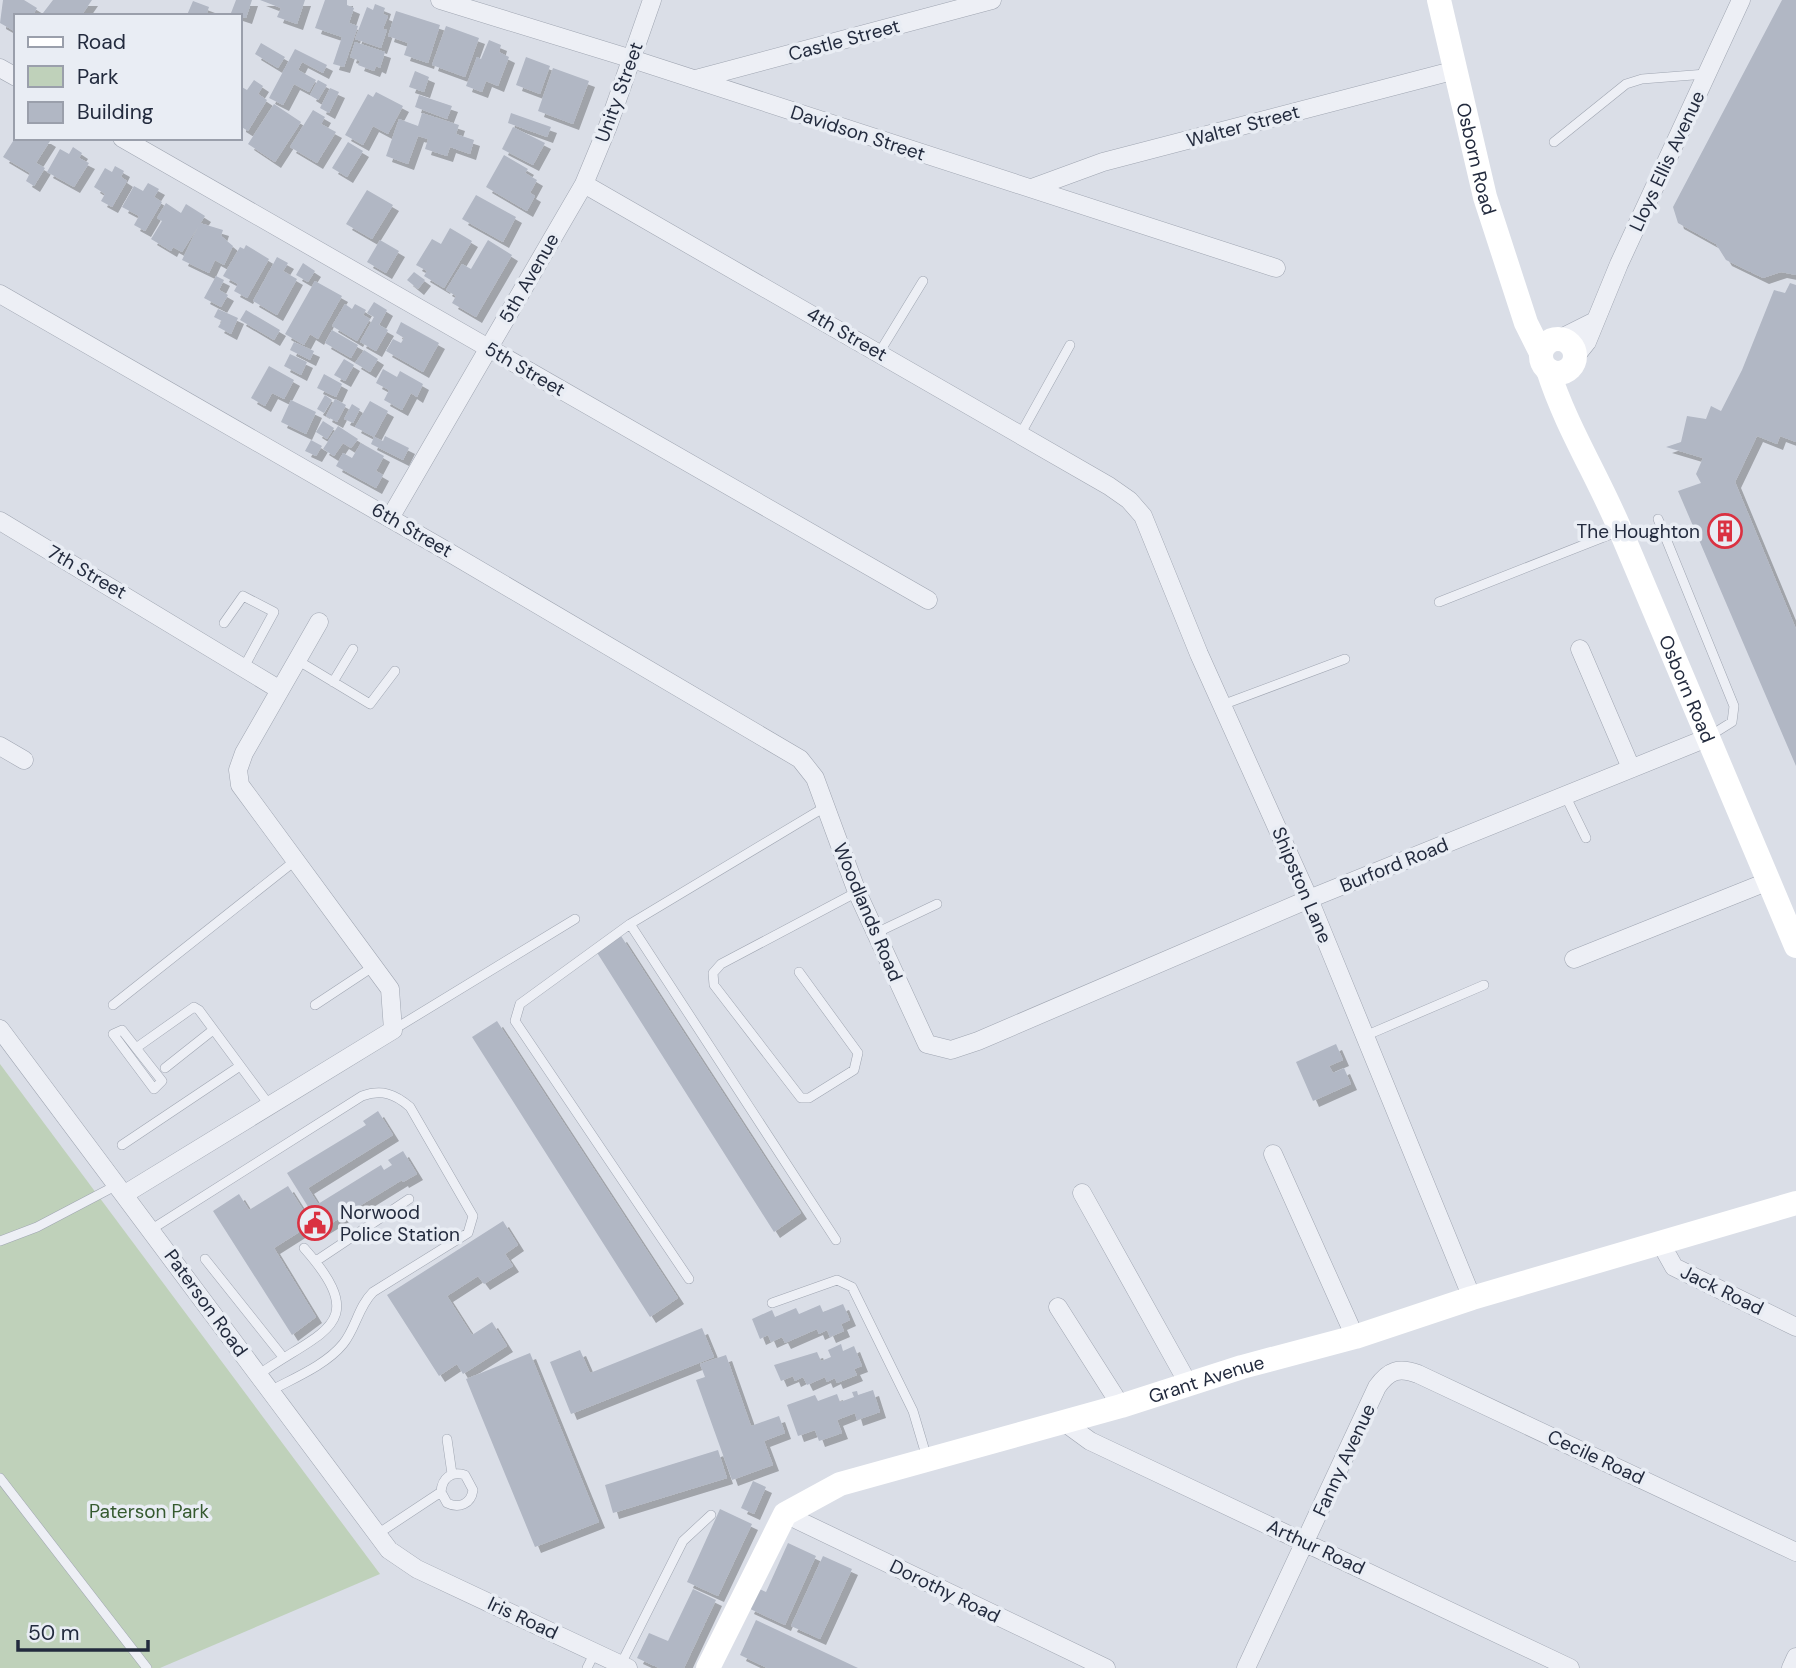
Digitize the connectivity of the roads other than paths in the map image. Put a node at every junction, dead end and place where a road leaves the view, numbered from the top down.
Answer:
1 (440, 0) edge
2 (652, 0) edge
3 (992, 0) edge
4 (1439, 0) edge
5 (1741, 0) edge
6 (632, 59) junction
7 (1456, 70) junction
8 (1707, 74) junction
9 (696, 79) junction
10 (125, 140) edge
11 (1554, 142) dead end
12 (584, 184) junction
13 (1032, 188) junction
14 (1276, 268) dead end
15 (923, 281) dead end
16 (0, 294) edge
17 (1070, 345) dead end
18 (489, 349) junction
19 (879, 353) junction
20 (1558, 354) junction
21 (1020, 435) junction
22 (1109, 486) joint
23 (390, 518) junction
24 (1658, 519) dead end
25 (0, 522) edge
26 (1621, 530) junction
27 (928, 600) dead end
28 (1439, 602) dead end
29 (318, 622) dead end
30 (224, 623) dead end
31 (353, 649) dead end
32 (1580, 649) dead end
33 (1345, 659) dead end
34 (297, 660) junction
35 (244, 667) junction
36 (395, 671) dead end
37 (333, 682) junction
38 (280, 690) junction
39 (1222, 705) junction
40 (1707, 738) junction
41 (0, 746) edge
42 (24, 760) dead end
43 (1631, 768) junction
44 (815, 778) joint
45 (1565, 795) junction
46 (825, 807) junction
47 (1586, 838) dead end
48 (296, 860) junction
49 (1769, 881) junction
50 (857, 892) junction
51 (1309, 899) junction
52 (937, 904) dead end
53 (575, 919) dead end
54 (630, 924) junction
55 (876, 933) junction
56 (1796, 946) edge
57 (1574, 959) dead end
58 (374, 966) junction
59 (799, 972) dead end
60 (1484, 985) dead end
61 (113, 1005) dead end
62 (315, 1005) dead end
63 (0, 1029) edge
64 (214, 1030) junction
65 (393, 1030) junction
66 (1364, 1036) junction
67 (927, 1044) joint
68 (136, 1048) junction
69 (240, 1066) junction
70 (165, 1068) dead end
71 (270, 1106) junction
72 (122, 1145) dead end
73 (1273, 1154) dead end
74 (122, 1189) junction
75 (1082, 1193) dead end
76 (409, 1199) dead end
77 (1796, 1203) edge
78 (152, 1229) junction
79 (836, 1240) dead end
80 (0, 1241) edge
81 (1660, 1242) junction
82 (304, 1248) dead end
83 (205, 1259) dead end
84 (316, 1261) junction
85 (689, 1279) dead end
86 (1472, 1298) junction
87 (772, 1303) dead end
88 (1058, 1307) dead end
89 (1796, 1327) edge
90 (1355, 1338) junction
91 (283, 1357) junction
92 (1394, 1370) joint
93 (258, 1375) junction
94 (1189, 1385) junction
95 (270, 1391) junction
96 (1121, 1406) junction
97 (1064, 1422) junction
98 (447, 1439) dead end
99 (928, 1460) junction
100 (452, 1474) junction
101 (0, 1478) edge
102 (441, 1492) junction
103 (785, 1514) junction
104 (711, 1515) dead end
105 (375, 1535) junction
106 (1306, 1542) junction
107 (1796, 1552) edge
108 (417, 1569) joint
109 (1796, 1657) edge
110 (608, 1663) edge
111 (147, 1668) edge
112 (708, 1668) edge
113 (1106, 1668) edge
114 (1246, 1668) edge
115 (1570, 1668) edge
116 (1791, 1668) edge

1 - 6 street, Davidson Street
2 - 6 street, Unity Street
3 - 9 street, Castle Street
4 - 7 street, Osborn Road
5 - 8 street, Lloys Ellis Avenue
6 - 9 street, Davidson Street
6 - 12 street, Unity Street
7 - 13 street, Walter Street
7 - 20 street, Osborn Road
8 - 11 lane
8 - 20 street, Lloys Ellis Avenue
9 - 13 street, Davidson Street
10 - 18 street, 5th Street
12 - 18 street, 5th Avenue
12 - 19 street, 4th Street
13 - 14 street, Davidson Street
15 - 19 lane
16 - 23 street, 6th Street
17 - 21 lane
18 - 23 street, 5th Avenue
18 - 27 street, 5th Street
19 - 21 street, 4th Street
20 - 26 street, Osborn Road
21 - 22 street, 4th Street
22 - 39 street, Shipston Lane
23 - 44 street, 6th Street
24 - 40 lane
25 - 35 street, 7th Street
26 - 28 lane
26 - 40 street, Osborn Road
29 - 34 street
30 - 35 lane
31 - 37 lane
32 - 43 street
33 - 39 lane
34 - 37 lane
34 - 38 street
35 - 38 street, 7th Street
36 - 37 lane
38 - 48 street
39 - 51 street, Shipston Lane
40 - 43 street, Burford Road
40 - 49 street, Osborn Road
41 - 42 street
43 - 45 street, Burford Road
44 - 46 street, Woodlands Road
45 - 47 lane
45 - 51 street, Burford Road
46 - 50 street, Woodlands Road
46 - 54 lane
48 - 58 street
48 - 61 lane
49 - 56 street, Osborn Road
49 - 57 street
50 - 55 street, Woodlands Road
50 - 59 lane
51 - 66 street, Shipston Lane
51 - 67 street, Burford Road
52 - 55 lane
53 - 65 lane
54 - 79 lane
54 - 85 lane
55 - 67 street, Woodlands Road
58 - 62 lane
58 - 65 street
60 - 66 lane
63 - 74 street, Paterson Road
64 - 68 lane
64 - 69 lane
64 - 70 lane
65 - 71 street
66 - 86 street, Shipston Lane
68 - 68 lane
69 - 71 lane
69 - 72 lane
71 - 74 street
73 - 90 street
74 - 78 street, Paterson Road
74 - 80 lane
75 - 94 street
76 - 84 lane
77 - 81 street, Grant Avenue
78 - 93 street, Paterson Road
78 - 95 lane
81 - 86 street, Grant Avenue
81 - 89 street, Jack Road
82 - 84 lane
83 - 91 lane
84 - 91 lane
86 - 90 street, Grant Avenue
87 - 99 lane
88 - 96 street
90 - 94 street, Grant Avenue
91 - 93 lane
92 - 106 street, Fanny Avenue
92 - 107 street, Cecile Road
93 - 95 street, Paterson Road
94 - 96 street, Grant Avenue
95 - 105 street, Paterson Road
96 - 97 street, Grant Avenue
97 - 99 street, Grant Avenue
97 - 106 street, Arthur Road
98 - 100 lane
99 - 103 street, Grant Avenue
100 - 102 lane
100 - 102 lane
101 - 111 lane
102 - 105 lane
103 - 112 street
103 - 113 street, Dorothy Road
104 - 110 lane
105 - 108 street, Paterson Road
106 - 114 street, Fanny Avenue
106 - 115 street, Arthur Road
108 - 110 street, Iris Road
109 - 116 street

